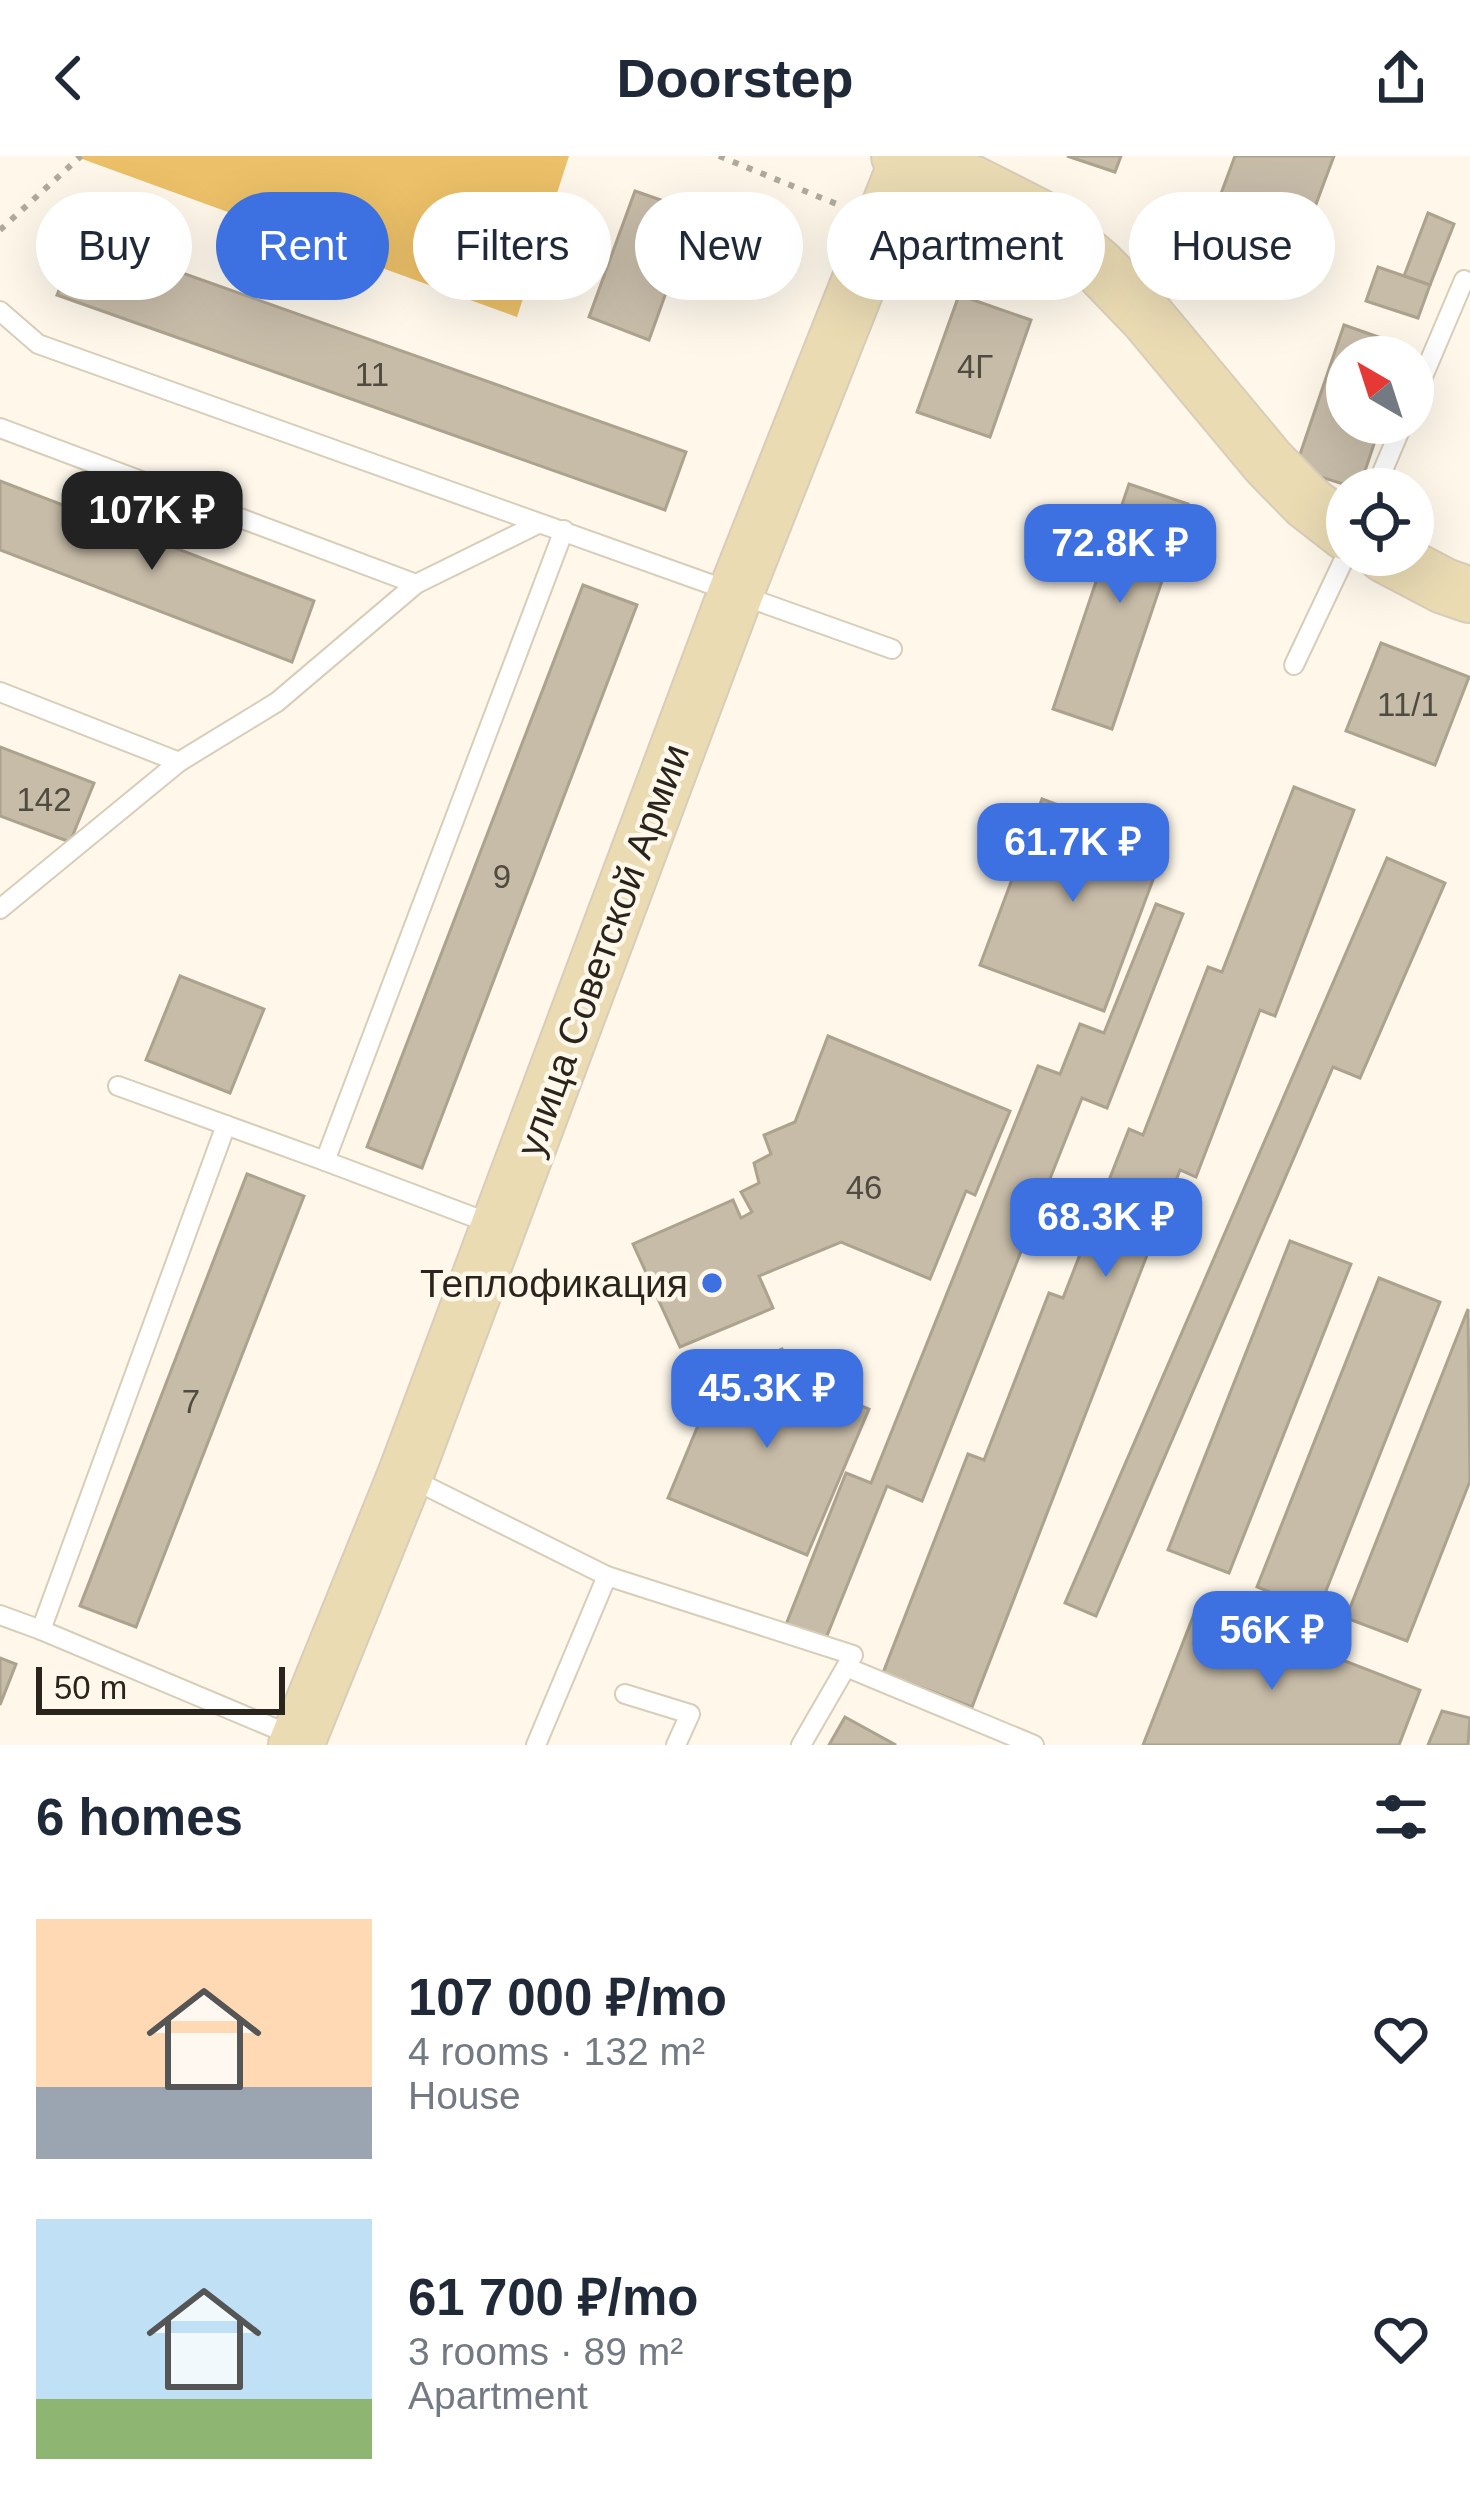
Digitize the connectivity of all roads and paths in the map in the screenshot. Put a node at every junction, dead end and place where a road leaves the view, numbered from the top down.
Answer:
1 (81, 156) edge
2 (719, 156) edge
3 (906, 157) edge
4 (827, 202) edge
5 (0, 230) edge
6 (1464, 280) dead end
7 (0, 311) edge
8 (1434, 351) edge
9 (0, 428) edge
10 (1326, 517) edge
11 (538, 524) junction
12 (564, 530) junction
13 (1336, 576) edge
14 (1425, 576) edge
15 (416, 584) junction
16 (736, 592) junction
17 (1470, 595) edge
18 (892, 649) dead end
19 (1294, 665) dead end
20 (0, 692) edge
21 (179, 762) junction
22 (0, 909) edge
23 (118, 1086) dead end
24 (226, 1125) junction
25 (325, 1161) junction
26 (499, 1227) junction
27 (405, 1476) junction
28 (607, 1576) junction
29 (0, 1615) edge
30 (41, 1630) junction
31 (846, 1667) junction
32 (625, 1694) dead end
33 (298, 1742) edge
34 (536, 1745) edge
35 (676, 1745) edge
36 (802, 1745) edge
37 (1034, 1745) edge

1 - 5 path
2 - 4 path
3 - 10 main road
3 - 16 main road, улица Советской Армии
6 - 8 lane
7 - 11 lane
9 - 15 lane
11 - 12 lane
11 - 15 lane
12 - 16 lane
12 - 25 lane
13 - 19 lane
14 - 17 main road
15 - 21 lane
16 - 18 lane
16 - 26 main road, улица Советской Армии
20 - 21 lane
21 - 22 lane
23 - 24 lane
24 - 25 lane
24 - 30 lane
25 - 26 lane
26 - 27 main road, улица Советской Армии
27 - 28 lane
27 - 33 main road, улица Советской Армии
28 - 31 lane
28 - 34 lane
29 - 30 lane
30 - 33 lane
31 - 36 lane
31 - 37 lane
32 - 35 lane

